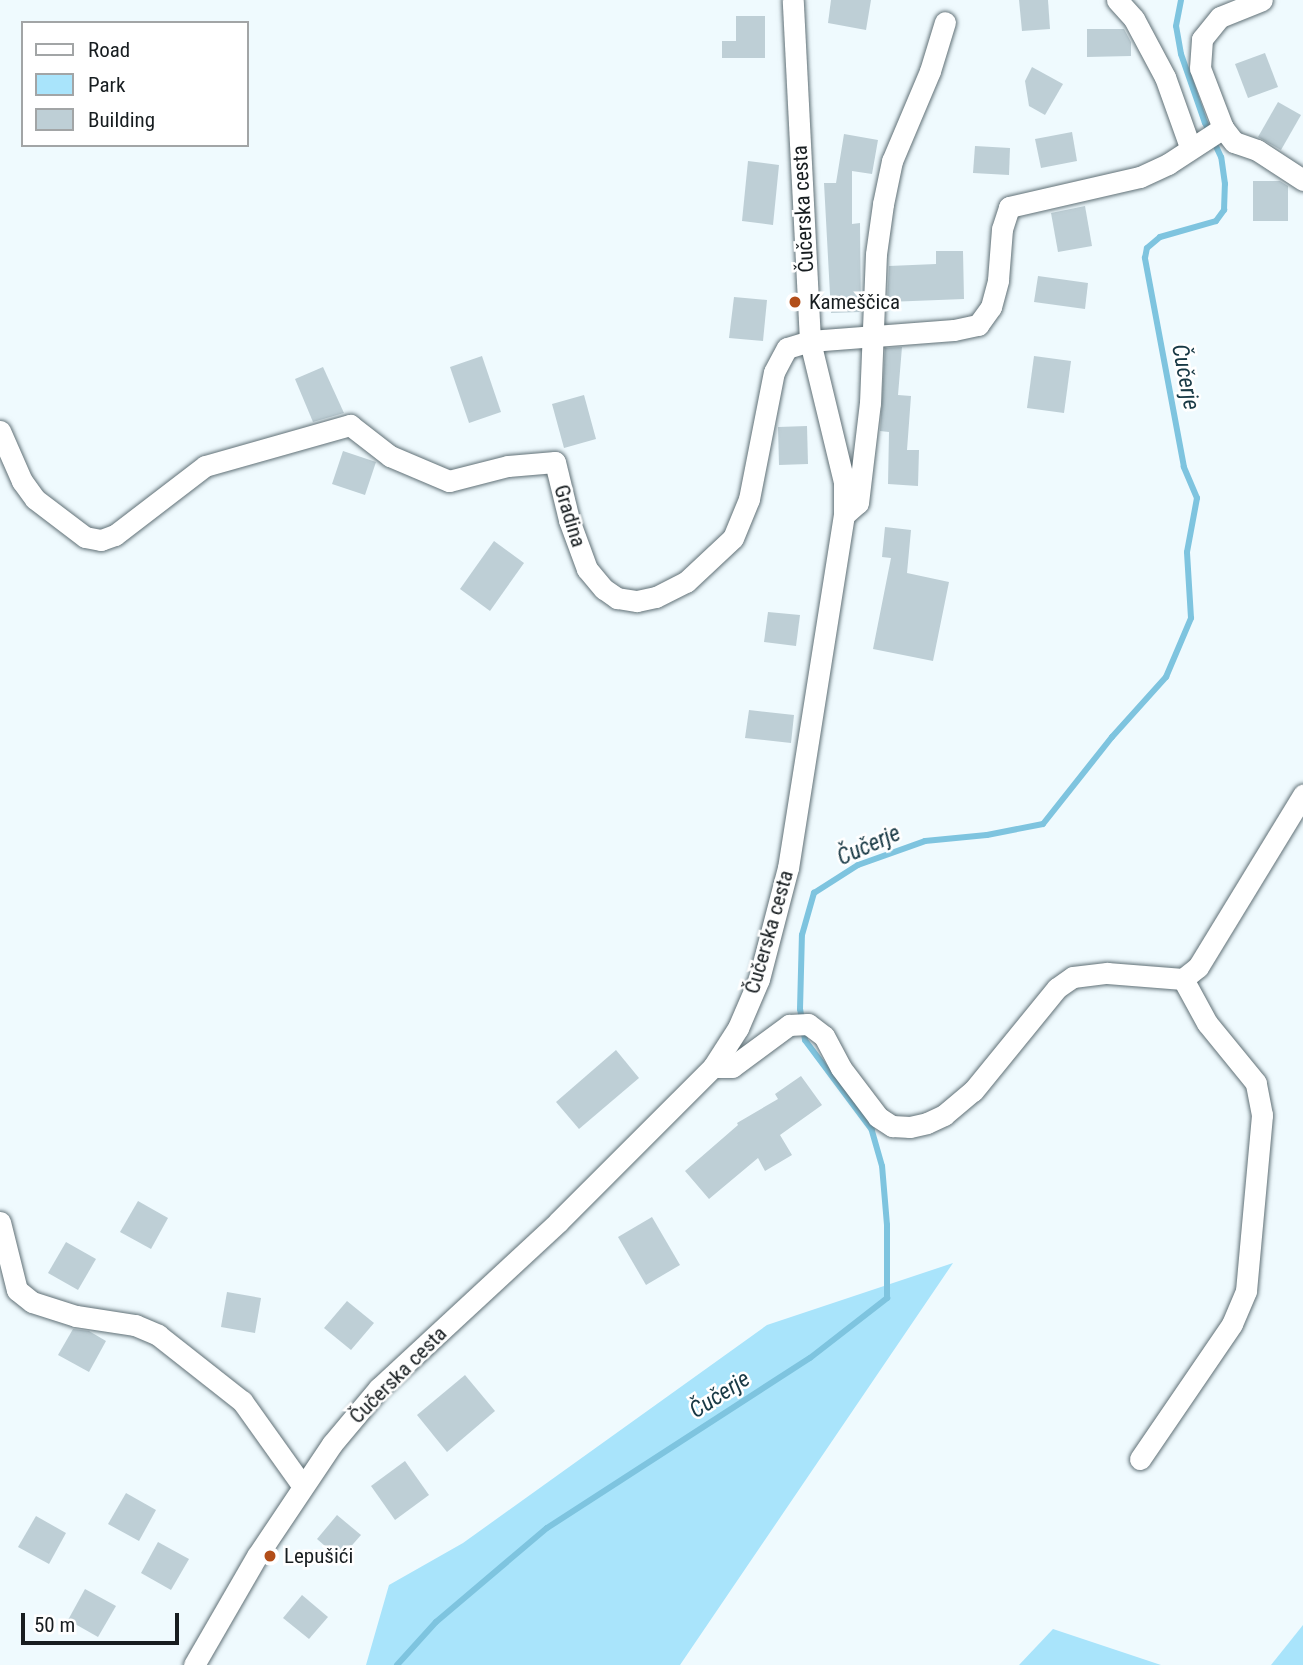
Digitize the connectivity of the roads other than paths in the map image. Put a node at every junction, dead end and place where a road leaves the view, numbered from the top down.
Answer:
1 (793, 0) edge
2 (1117, 0) edge
3 (1262, 0) edge
4 (945, 22) dead end
5 (1209, 137) junction
6 (1303, 180) edge
7 (872, 337) junction
8 (810, 341) junction
9 (0, 431) edge
10 (844, 515) junction
11 (1303, 795) edge
12 (1183, 979) junction
13 (713, 1067) junction
14 (0, 1222) edge
15 (9, 1289) edge
16 (1140, 1459) dead end
17 (302, 1485) junction
18 (194, 1665) edge

1 - 8 street, Čučerska cesta
2 - 5 street
3 - 5 street
4 - 7 street
5 - 6 street
5 - 7 street
7 - 8 street
7 - 10 street
8 - 9 street, Gradina
8 - 10 street, Čučerska cesta
10 - 13 street, Čučerska cesta
11 - 12 street
12 - 13 street
12 - 16 street
13 - 17 street, Čučerska cesta
14 - 15 street
15 - 17 street
17 - 18 street, Čučerska cesta

